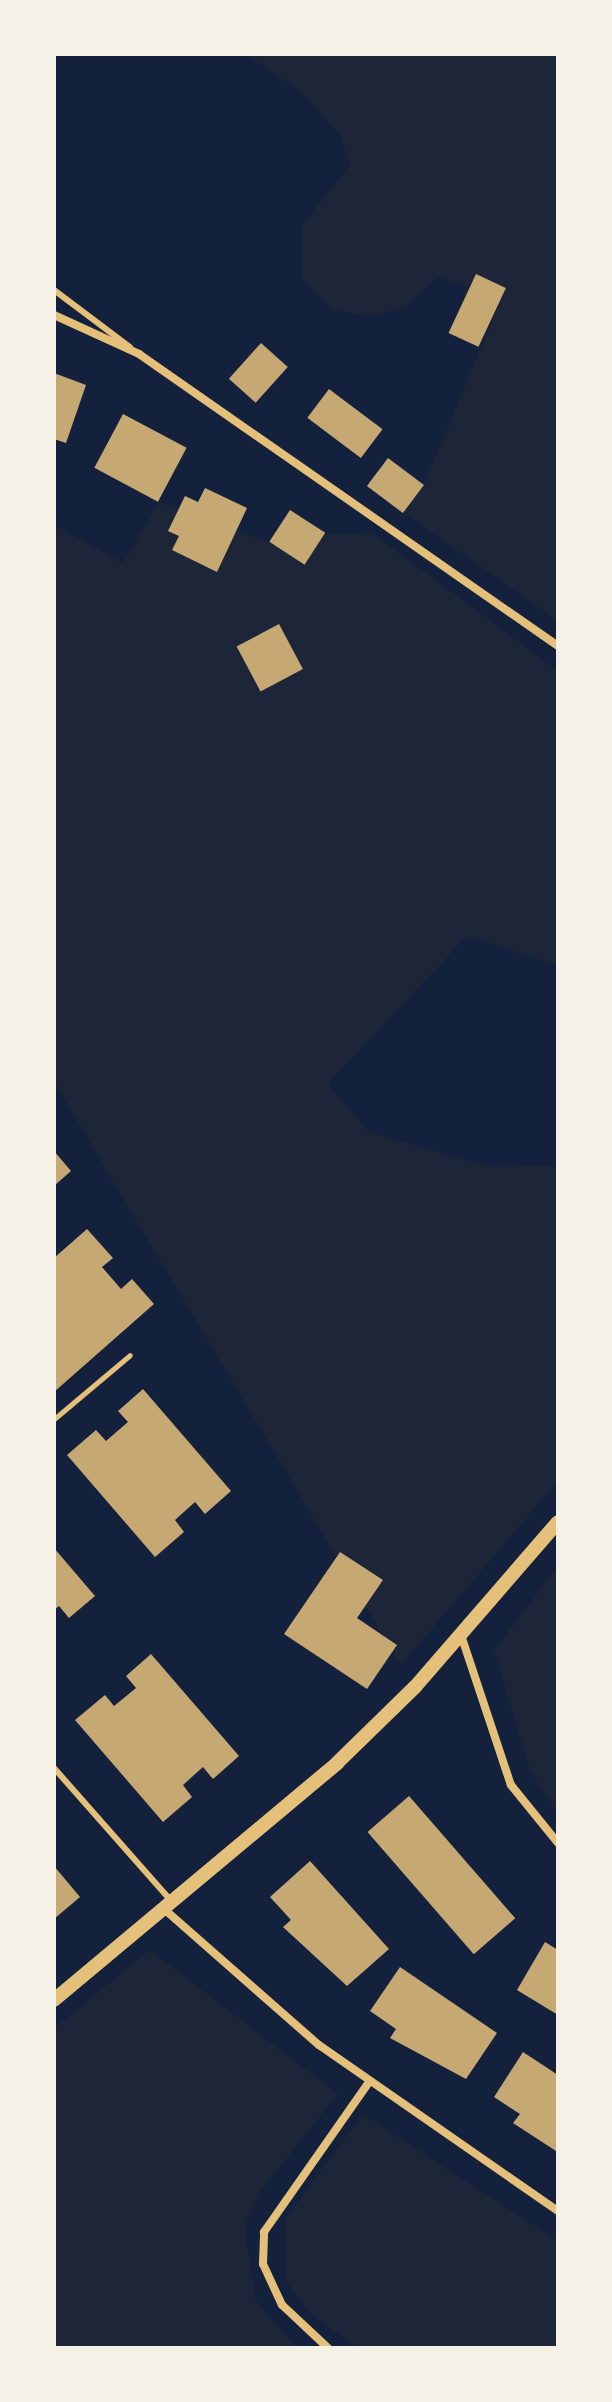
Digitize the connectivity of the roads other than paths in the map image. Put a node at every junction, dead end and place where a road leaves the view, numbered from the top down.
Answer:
1 (54, 290) edge
2 (54, 315) edge
3 (139, 354) junction
4 (558, 646) edge
5 (558, 1522) edge
6 (461, 1635) junction
7 (54, 1768) edge
8 (558, 1843) edge
9 (168, 1906) junction
10 (54, 2000) edge
11 (369, 2082) junction
12 (558, 2211) edge
13 (328, 2348) edge

1 - 3 lane
2 - 3 street
3 - 4 street
5 - 6 street
6 - 8 street
6 - 9 street
7 - 9 lane
9 - 10 street
9 - 11 street
11 - 12 street
11 - 13 street

